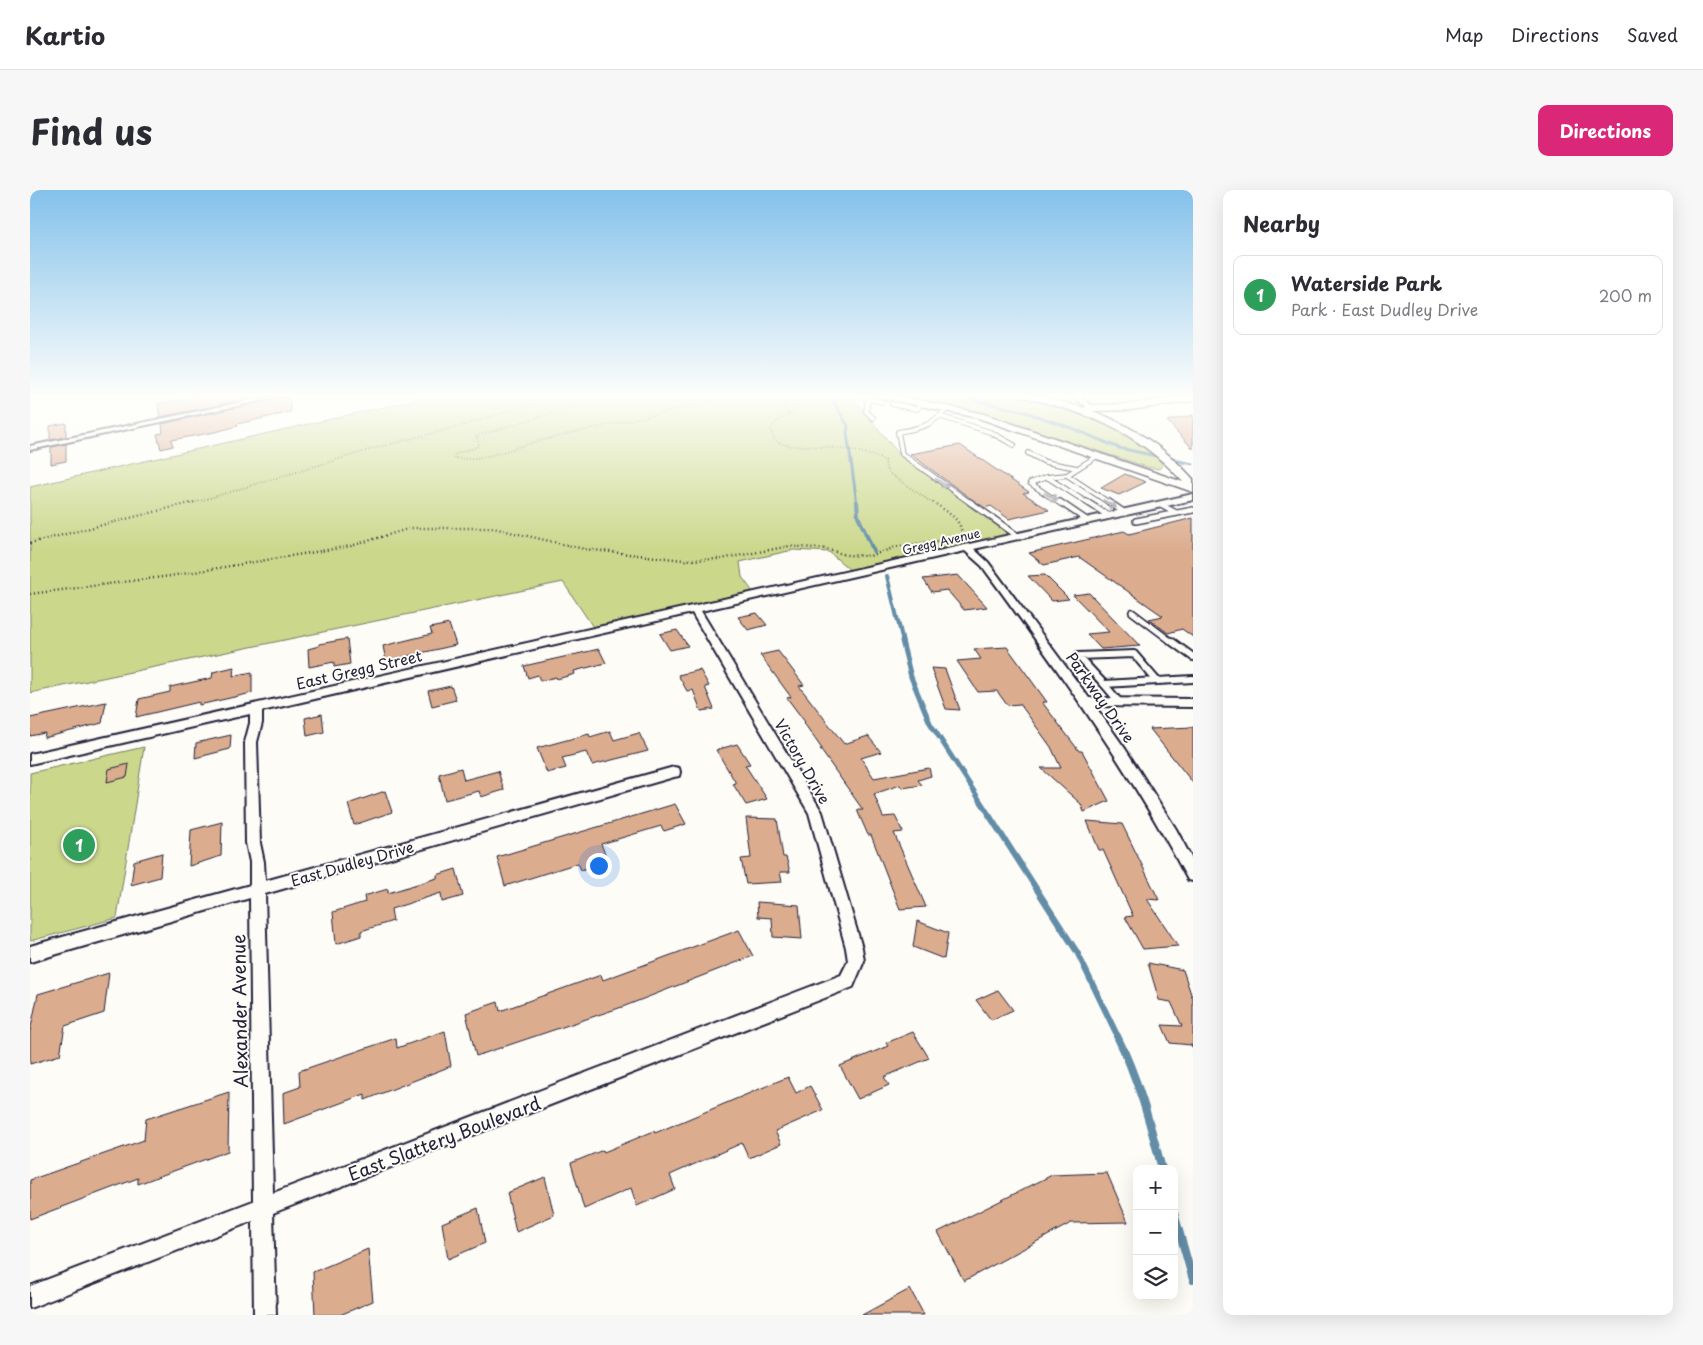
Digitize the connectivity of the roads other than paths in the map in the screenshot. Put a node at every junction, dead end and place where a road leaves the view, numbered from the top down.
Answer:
1 (901, 446) edge
2 (1070, 446) edge
3 (1152, 446) edge
4 (1028, 453) dead end
5 (1097, 456) junction
6 (1077, 468) junction
7 (1067, 475) junction
8 (1047, 477) junction
9 (1193, 488) edge
10 (1193, 497) edge
11 (1161, 505) junction
12 (1193, 510) edge
13 (1125, 513) junction
14 (1176, 513) junction
15 (1110, 516) junction
16 (1088, 521) junction
17 (1136, 521) dead end
18 (1018, 537) junction
19 (964, 544) junction
20 (695, 609) junction
21 (1132, 612) dead end
22 (1192, 654) edge
23 (1193, 679) edge
24 (1157, 680) junction
25 (1104, 684) junction
26 (1087, 702) junction
27 (1120, 703) junction
28 (1193, 703) edge
29 (256, 708) junction
30 (30, 759) edge
31 (674, 772) dead end
32 (1193, 875) edge
33 (257, 890) junction
34 (30, 954) edge
35 (853, 971) joint
36 (263, 1208) junction
37 (30, 1297) edge
38 (265, 1315) edge

1 -> 18 lane
2 - 5 street
3 - 9 street
4 - 6 lane
5 - 6 lane
5 - 9 street
6 - 7 lane
7 - 8 lane
7 -> 13 lane
8 - 15 lane
8 -> 16 lane
10 - 11 street, Gregg Avenue
11 - 13 street, Gregg Avenue
11 - 14 lane
12 - 14 lane
13 - 15 street, Gregg Avenue
14 - 17 lane
15 - 16 street, Gregg Avenue
16 - 18 street, Gregg Avenue
18 - 19 street, Gregg Avenue
19 - 20 street, Gregg Avenue
19 - 26 street, Parkway Drive
20 - 29 street, East Gregg Street
20 - 35 street, Victory Drive
21 - 22 lane
23 - 24 lane
24 - 25 lane
24 - 25 lane
25 - 27 lane
26 - 27 street
26 - 32 street, Parkway Drive
27 - 28 street
29 - 30 street, East Gregg Street
29 - 33 street, Alexander Avenue
31 - 33 street, East Dudley Drive
33 - 34 street, East Dudley Drive
33 - 36 street, Alexander Avenue
35 - 36 street, East Slattery Boulevard
36 - 37 street, East Slattery Boulevard
36 - 38 street, Alexander Avenue

